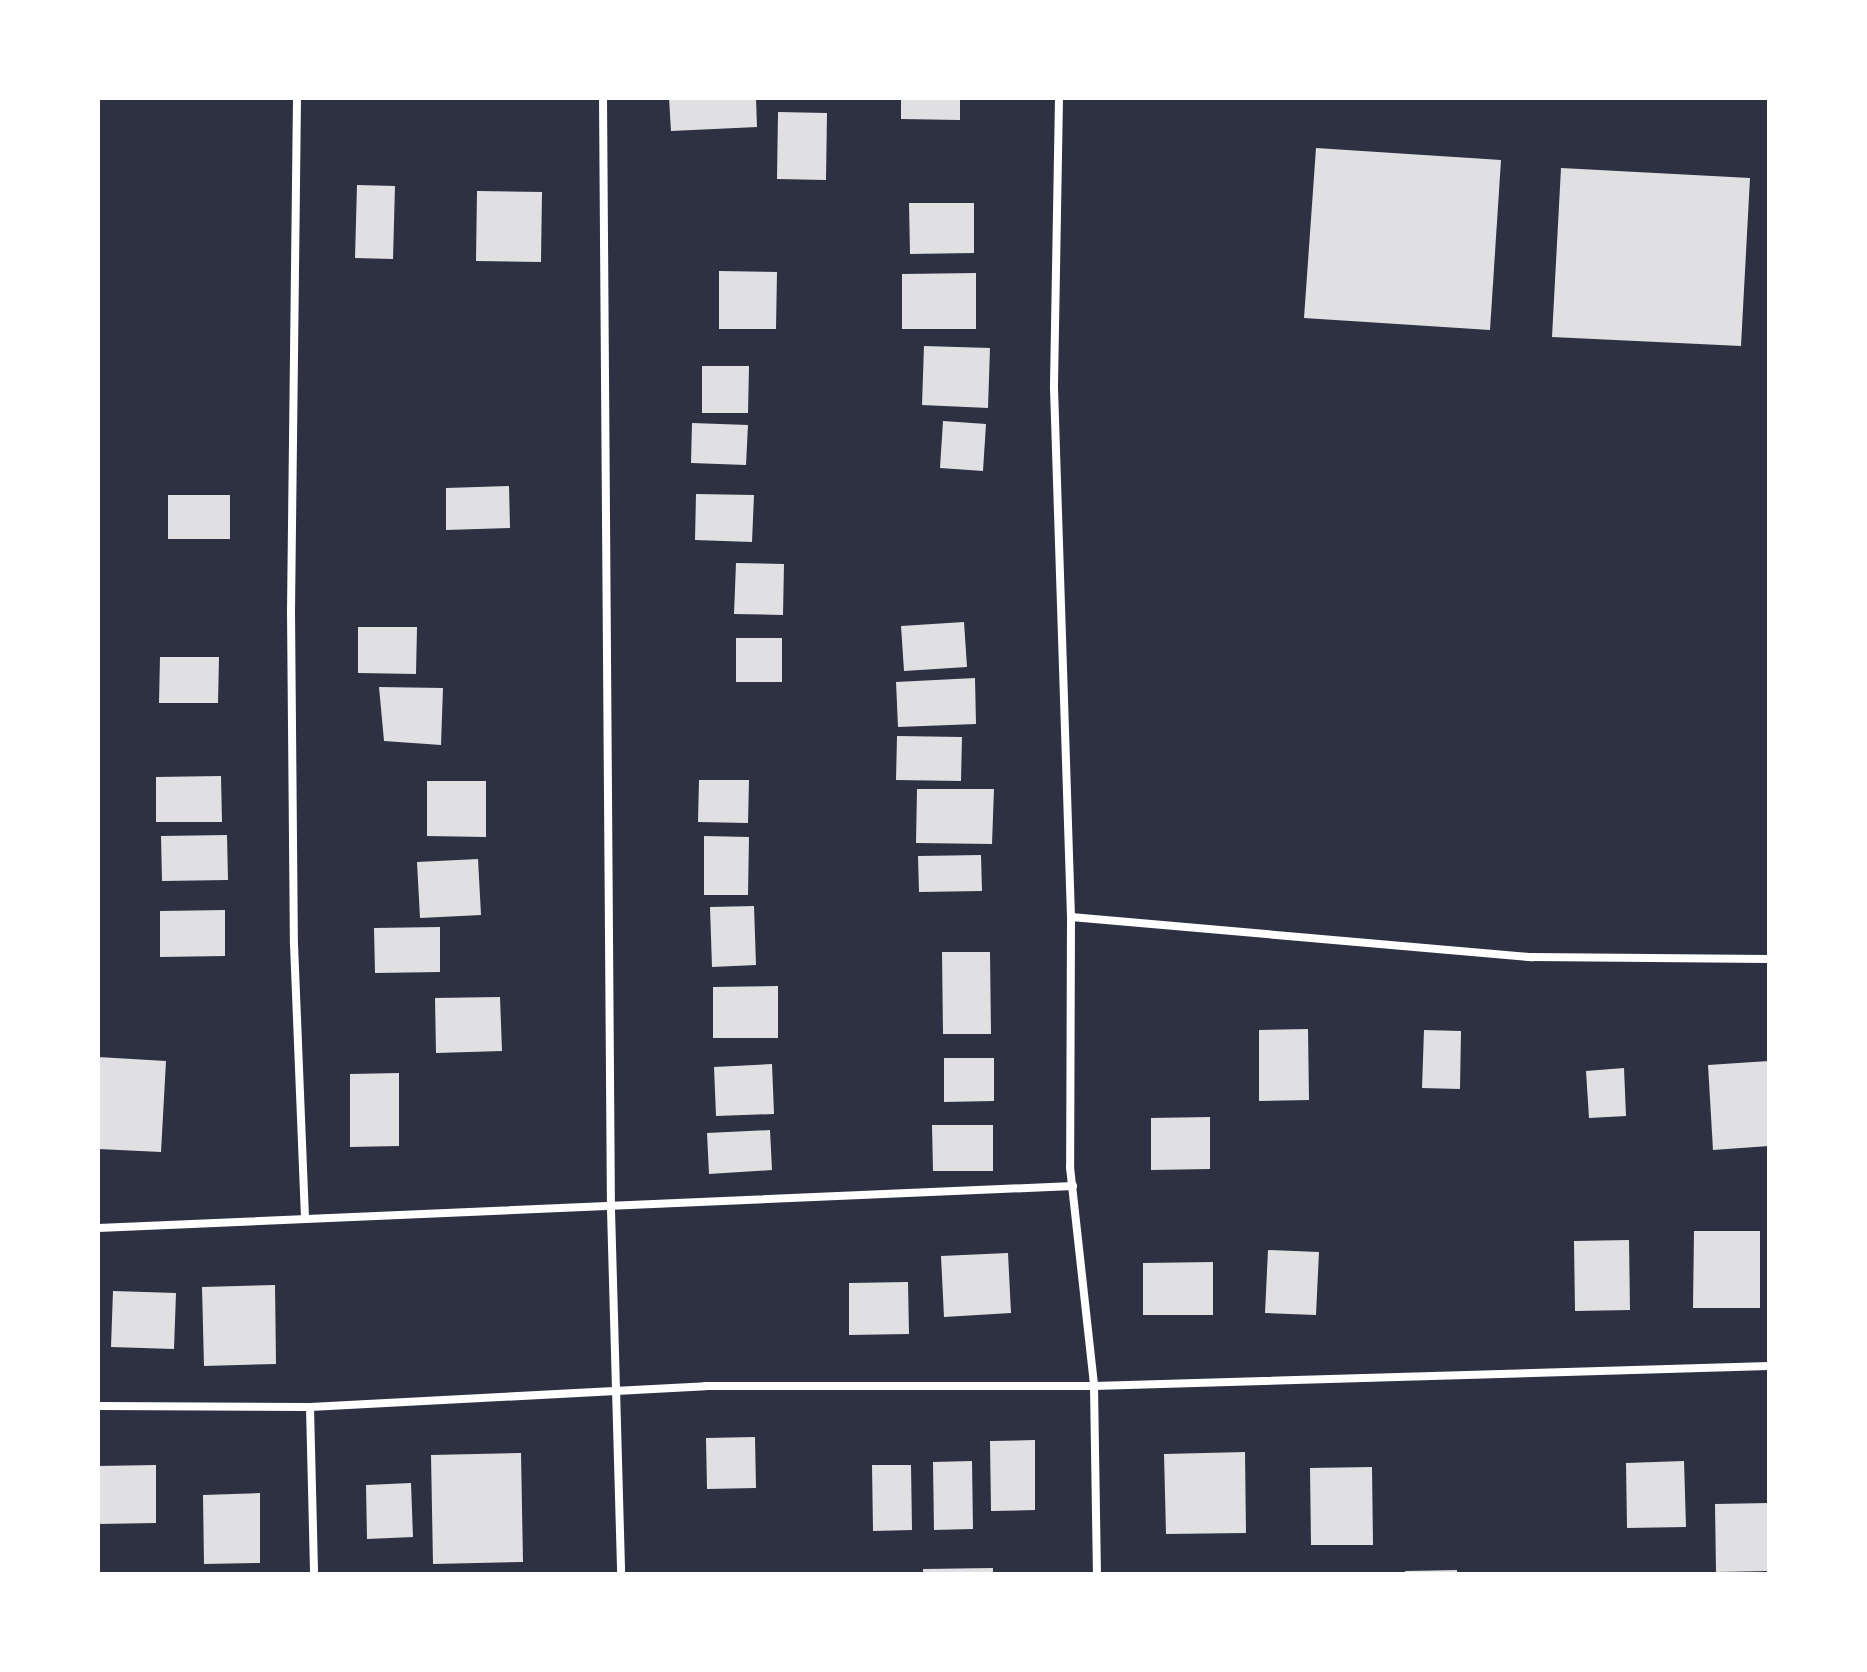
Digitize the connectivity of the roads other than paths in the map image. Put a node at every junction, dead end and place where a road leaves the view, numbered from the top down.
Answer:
1 (297, 98) edge
2 (603, 98) edge
3 (1059, 98) edge
4 (1071, 917) junction
5 (1769, 959) edge
6 (1073, 1186) junction
7 (611, 1210) junction
8 (305, 1216) junction
9 (98, 1228) edge
10 (1769, 1366) edge
11 (1094, 1386) junction
12 (615, 1393) junction
13 (98, 1406) edge
14 (310, 1407) junction
15 (314, 1574) edge
16 (621, 1574) edge
17 (1097, 1574) edge

1 - 8 street
2 - 7 street
3 - 4 street
4 - 5 street
4 - 6 street
6 - 7 street
6 - 11 street
7 - 8 street
7 - 12 street
8 - 9 street
10 - 11 street
11 - 12 street
11 - 17 street
12 - 14 street
12 - 16 street
13 - 14 street
14 - 15 street

